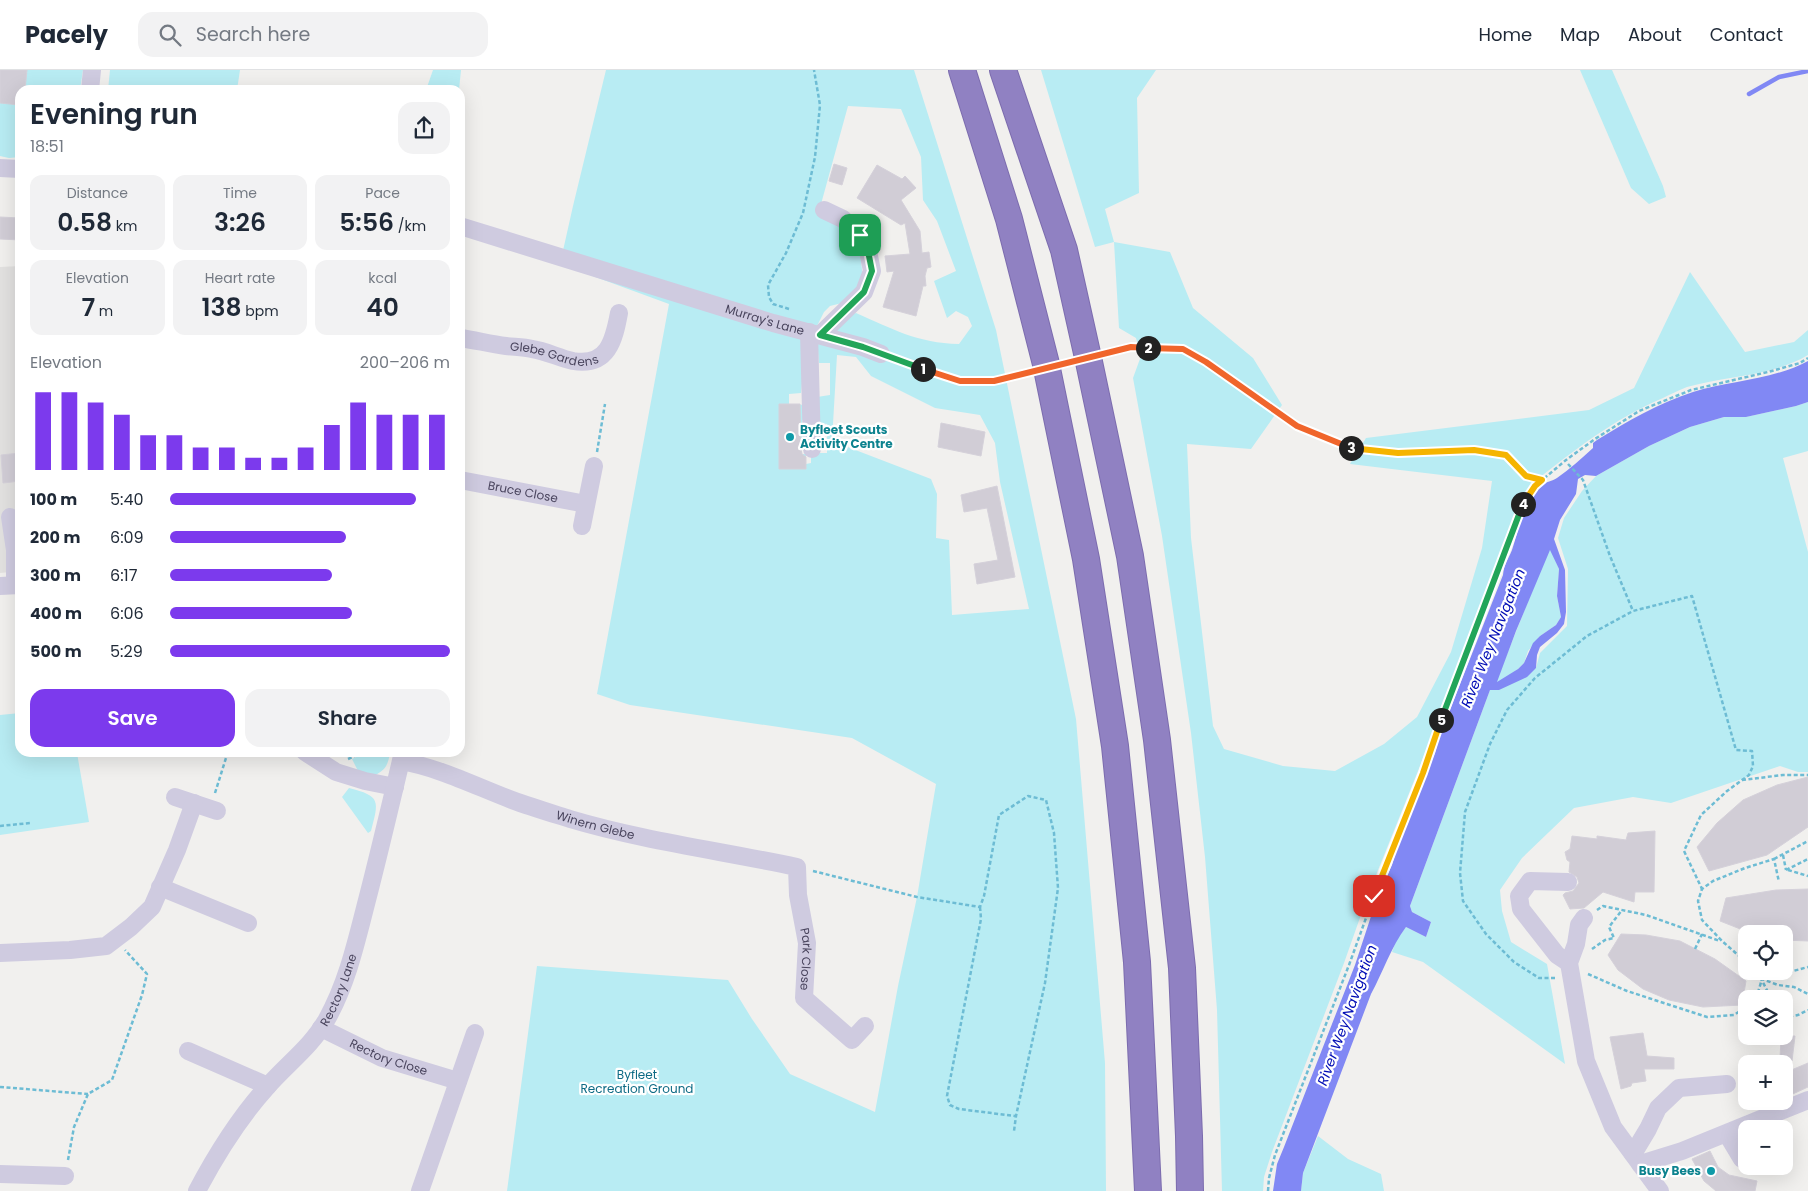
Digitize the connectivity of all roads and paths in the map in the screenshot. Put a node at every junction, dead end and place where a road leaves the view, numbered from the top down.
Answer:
1 (92, 70) edge
2 (814, 70) edge
3 (962, 70) edge
4 (1003, 70) edge
5 (90, 85) edge
6 (0, 168) edge
7 (15, 169) edge
8 (824, 210) dead end
9 (465, 228) edge
10 (790, 309) dead end
11 (619, 313) dead end
12 (814, 333) junction
13 (465, 339) edge
14 (881, 354) joint
15 (1808, 358) edge
16 (605, 404) dead end
17 (812, 449) dead end
18 (1568, 464) dead end
19 (594, 466) joint
20 (1542, 480) junction
21 (465, 481) edge
22 (586, 504) junction
23 (10, 517) dead end
24 (582, 526) dead end
25 (15, 540) edge
26 (15, 563) edge
27 (12, 585) edge
28 (1633, 611) junction
29 (227, 757) edge
30 (312, 757) edge
31 (402, 757) edge
32 (1808, 775) edge
33 (1742, 780) junction
34 (395, 787) junction
35 (176, 797) dead end
36 (207, 807) junction
37 (30, 823) dead end
38 (0, 826) edge
39 (1808, 841) edge
40 (1783, 855) junction
41 (1808, 859) edge
42 (1774, 860) junction
43 (797, 867) junction
44 (1786, 870) junction
45 (1808, 876) edge
46 (1568, 882) dead end
47 (1779, 882) dead end
48 (160, 888) junction
49 (1702, 889) junction
50 (980, 907) junction
51 (1622, 910) junction
52 (1584, 918) joint
53 (248, 923) dead end
54 (1702, 934) junction
55 (116, 939) junction
56 (1722, 941) junction
57 (1695, 949) dead end
58 (1590, 950) dead end
59 (0, 952) edge
60 (1738, 955) edge
61 (1808, 967) edge
62 (1571, 969) junction
63 (1793, 971) edge
64 (1765, 980) edge
65 (1808, 994) edge
66 (1808, 1010) edge
67 (1738, 1012) edge
68 (1793, 1016) edge
69 (866, 1026) dead end
70 (321, 1028) junction
71 (475, 1033) dead end
72 (188, 1051) dead end
73 (458, 1081) junction
74 (1726, 1084) dead end
75 (268, 1086) junction
76 (0, 1087) edge
77 (88, 1094) junction
78 (1808, 1100) edge
79 (1016, 1116) junction
80 (1014, 1131) dead end
81 (1727, 1134) junction
82 (1738, 1152) edge
83 (1636, 1159) junction
84 (0, 1174) edge
85 (65, 1176) joint
86 (197, 1191) edge
87 (420, 1191) edge
88 (1148, 1191) edge
89 (1190, 1191) edge
90 (1268, 1191) edge
91 (1660, 1191) edge

1 - 5 street
2 - 10 path
3 - 88 highway
4 - 89 highway
6 - 7 street
8 - 12 street
9 - 12 street, Murray's Lane
11 - 13 street, Glebe Gardens
12 - 14 street, Murray's Lane
12 - 17 street
14 - 20 path, bridge
15 - 20 path
16 - 19 path
18 - 28 path
19 - 22 street
20 - 90 path
21 - 22 street, Bruce Close
22 - 24 street
23 - 25 street
26 - 27 street
28 - 33 path
28 - 62 path
29 - 36 path
30 - 34 street
31 - 34 street, Rectory Lane
31 - 43 street, Winern Glebe
32 - 33 path
33 - 49 path
34 - 70 street, Rectory Lane
35 - 36 street
36 - 48 street
37 - 38 path
39 - 40 path
40 - 42 path
40 - 44 path
41 - 44 path
42 - 47 path
42 - 49 path
43 - 50 path
43 - 69 street, Park Close
44 - 45 path
46 - 62 street
48 - 53 street
48 - 55 street
49 - 56 path
50 - 79 path
50 - 79 path
51 - 52 path
51 - 54 path
51 - 58 path
52 - 62 street
54 - 56 path
54 - 57 path
55 - 59 street
55 - 77 path
56 - 60 path
61 - 63 path
62 - 67 path
62 - 83 street
64 - 65 path
66 - 68 path
70 - 73 street, Rectory Close
70 - 75 street, Rectory Lane
71 - 73 street
72 - 75 street
73 - 87 street
74 - 83 street
75 - 86 street, Rectory Lane
76 - 77 path
77 - 85 path
78 - 81 street
79 - 80 path
81 - 82 street
81 - 83 street
83 - 91 street
84 - 85 street

